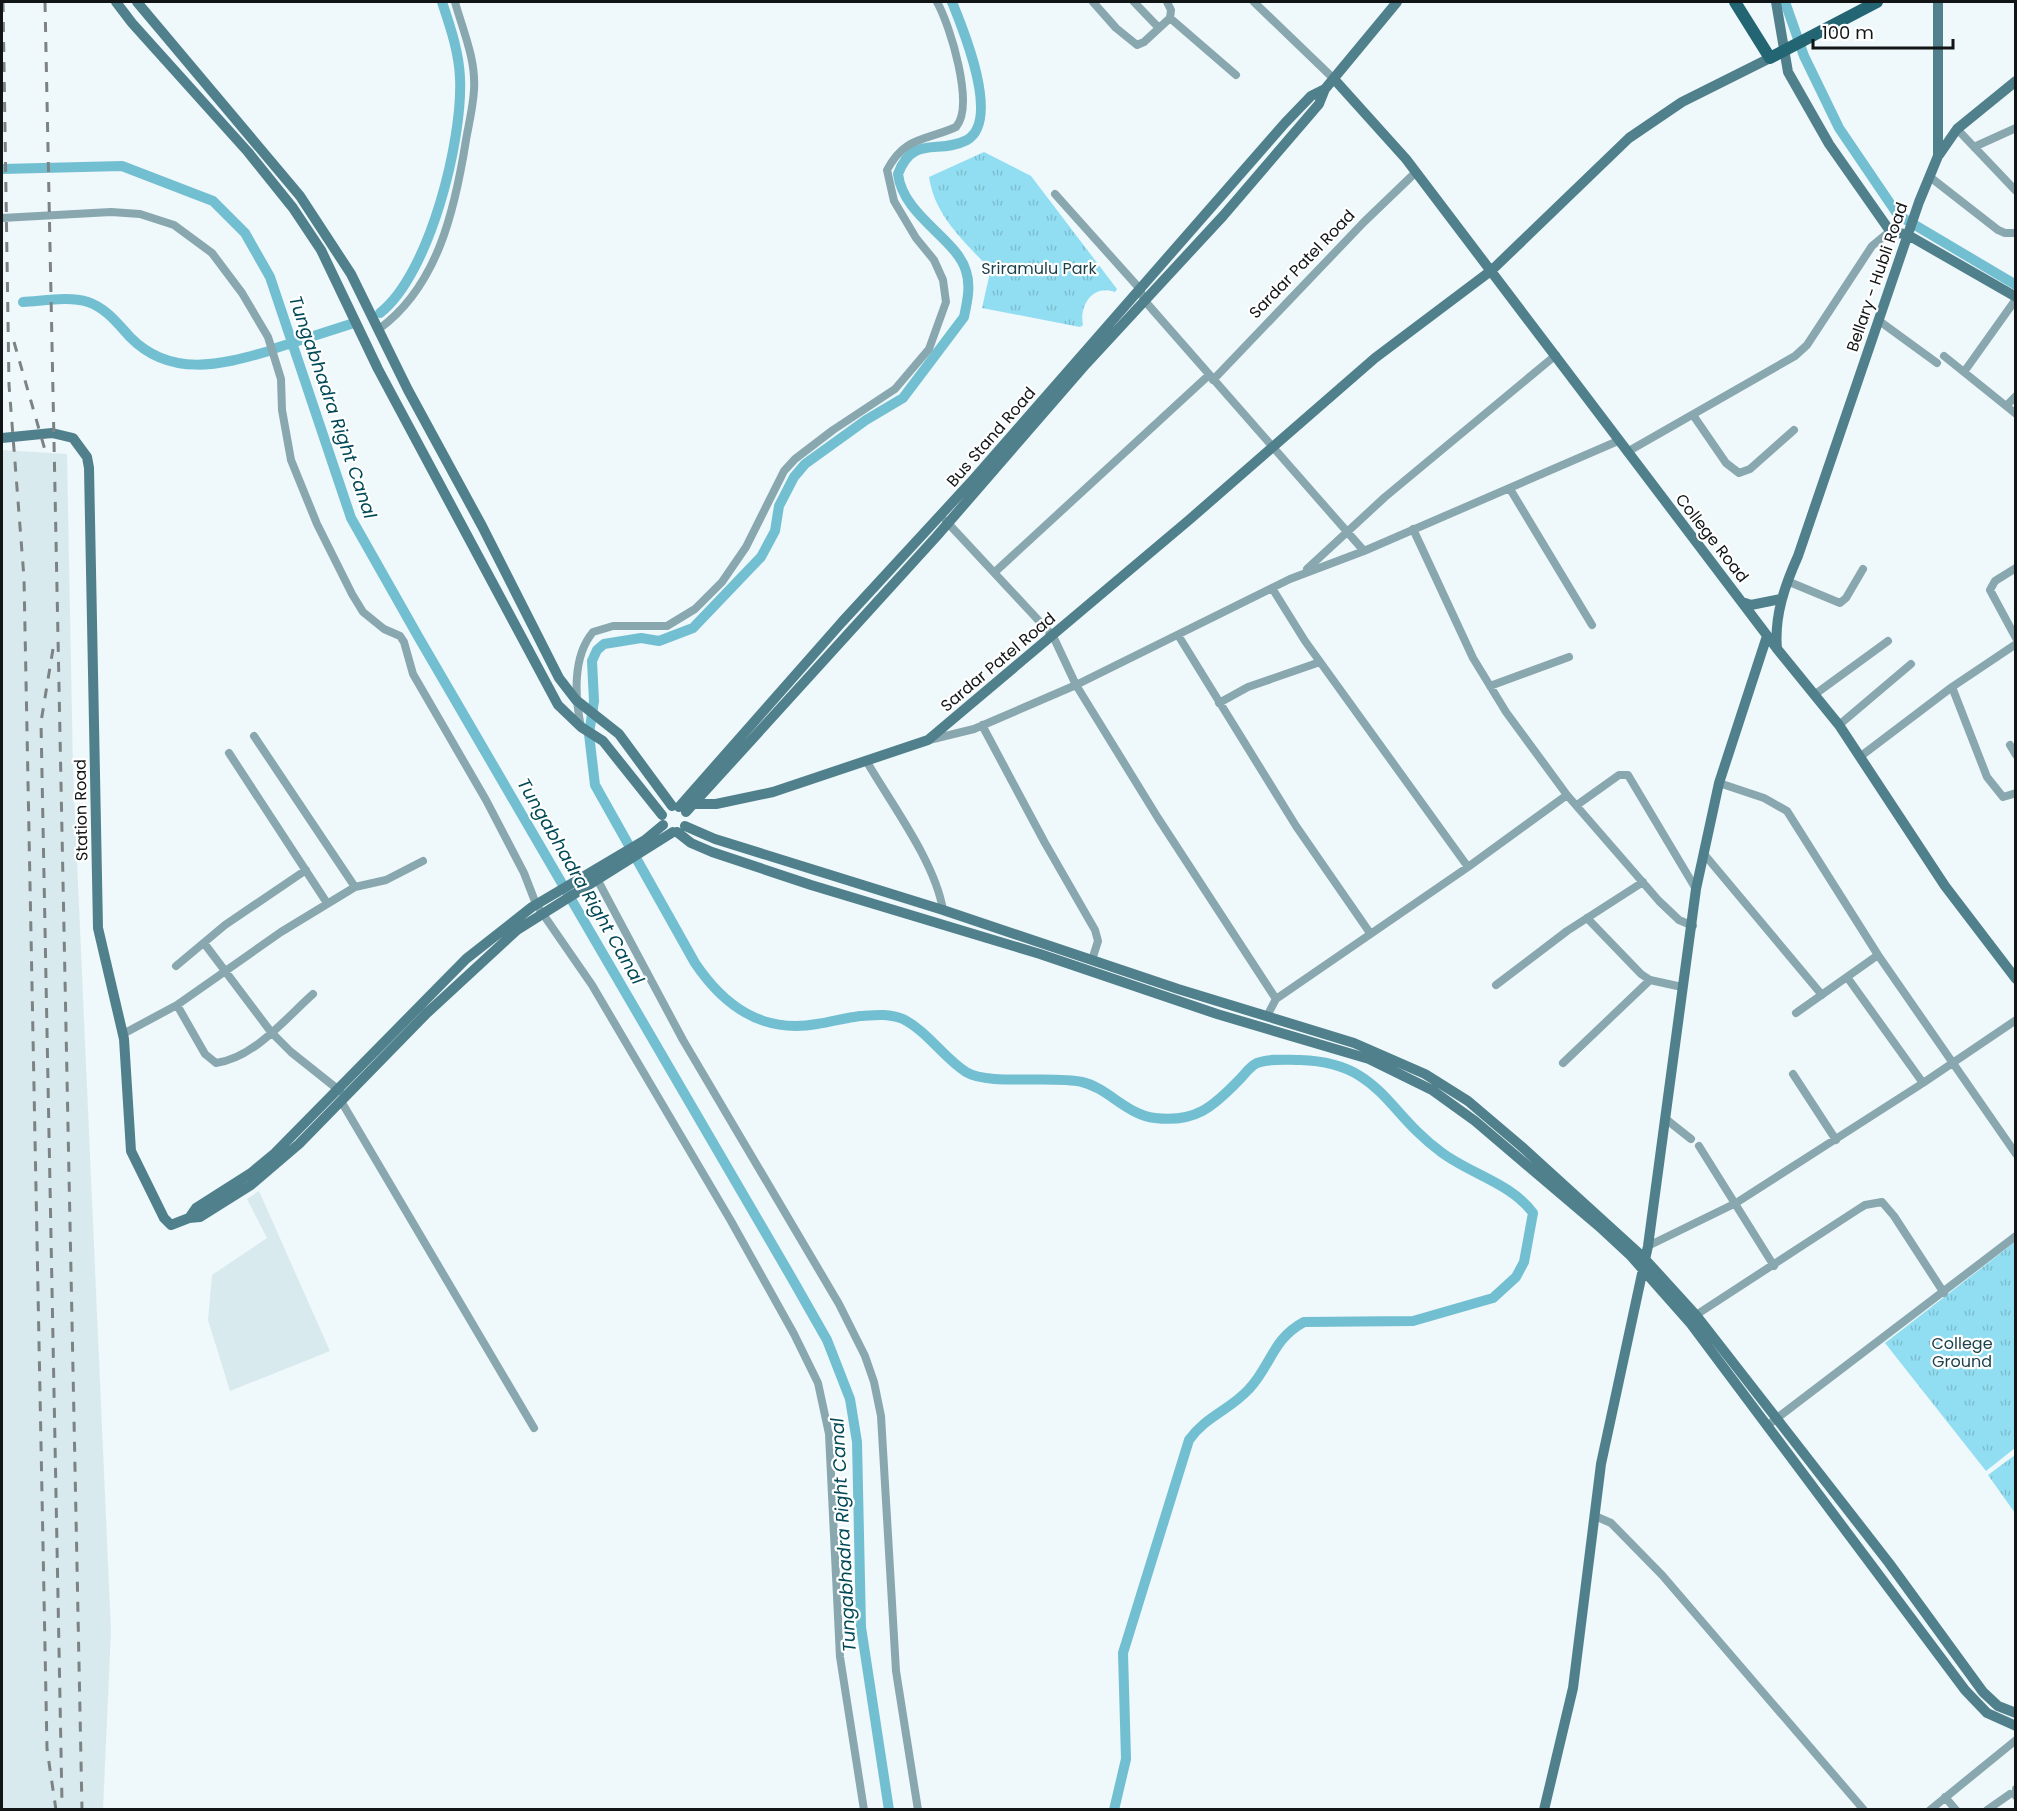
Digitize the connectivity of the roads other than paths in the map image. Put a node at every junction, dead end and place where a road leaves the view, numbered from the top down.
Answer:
1 (116, 2) edge
2 (137, 2) edge
3 (455, 2) edge
4 (937, 2) edge
5 (1093, 2) edge
6 (1134, 2) edge
7 (1167, 2) edge
8 (1254, 2) edge
9 (1397, 2) edge
10 (1735, 2) edge
11 (1776, 2) edge
12 (1877, 2) edge
13 (1938, 2) edge
14 (1170, 18) junction
15 (1159, 28) junction
16 (1787, 49) junction
17 (1770, 58) junction
18 (1236, 75) dead end
19 (1334, 79) junction
20 (2016, 81) edge
21 (2016, 128) edge
22 (1957, 129) junction
23 (1974, 147) junction
24 (1938, 156) junction
25 (1416, 172) junction
26 (1930, 177) junction
27 (2016, 191) edge
28 (1055, 194) dead end
29 (2, 218) edge
30 (1890, 231) junction
31 (2016, 233) edge
32 (1909, 234) junction
33 (1492, 270) junction
34 (1142, 295) junction
35 (2016, 298) edge
36 (1878, 320) junction
37 (379, 329) junction
38 (1556, 355) junction
39 (1944, 356) dead end
40 (1937, 363) dead end
41 (1964, 372) junction
42 (1211, 377) junction
43 (2016, 396) edge
44 (2006, 406) junction
45 (2016, 414) edge
46 (1693, 415) junction
47 (1794, 430) dead end
48 (2, 438) edge
49 (1618, 441) junction
50 (1272, 448) junction
51 (1627, 452) junction
52 (1510, 489) junction
53 (944, 520) junction
54 (1413, 529) junction
55 (1347, 533) junction
56 (1364, 551) junction
57 (2016, 568) edge
58 (1863, 569) dead end
59 (996, 572) junction
60 (1303, 574) junction
61 (1787, 581) junction
62 (1272, 588) junction
63 (1781, 599) junction
64 (1742, 602) junction
65 (1592, 624) dead end
66 (1178, 635) junction
67 (1053, 636) junction
68 (1767, 636) junction
69 (2016, 638) edge
70 (1888, 641) dead end
71 (2016, 644) edge
72 (1778, 650) junction
73 (1569, 657) dead end
74 (1320, 662) junction
75 (1911, 664) dead end
76 (1076, 686) junction
77 (1490, 686) junction
78 (1952, 687) junction
79 (1814, 695) junction
80 (580, 703) junction
81 (1219, 703) junction
82 (982, 725) junction
83 (1839, 725) junction
84 (583, 729) junction
85 (254, 736) dead end
86 (928, 740) junction
87 (2010, 746) dead end
88 (229, 753) dead end
89 (2016, 755) edge
90 (1861, 756) junction
91 (867, 762) junction
92 (1719, 783) junction
93 (2016, 793) edge
94 (1567, 795) junction
95 (1577, 805) junction
96 (683, 807) junction
97 (662, 820) junction
98 (678, 830) junction
99 (648, 844) junction
100 (1704, 854) junction
101 (423, 861) dead end
102 (1468, 867) junction
103 (306, 870) junction
104 (590, 880) junction
105 (1642, 882) junction
106 (355, 887) junction
107 (1696, 890) junction
108 (327, 903) junction
109 (542, 907) junction
110 (943, 910) junction
111 (1587, 918) junction
112 (1693, 926) junction
113 (1370, 933) junction
114 (204, 943) junction
115 (1878, 955) junction
116 (1092, 960) junction
117 (176, 966) dead end
118 (224, 971) junction
119 (1847, 977) junction
120 (2016, 979) edge
121 (1650, 980) junction
122 (1496, 985) dead end
123 (1682, 987) junction
124 (313, 994) dead end
125 (1822, 995) junction
126 (1276, 999) junction
127 (177, 1005) junction
128 (1796, 1013) dead end
129 (1267, 1016) junction
130 (2016, 1020) edge
131 (271, 1032) junction
132 (123, 1034) junction
133 (1563, 1063) dead end
134 (1954, 1063) junction
135 (1793, 1074) dead end
136 (1923, 1083) junction
137 (341, 1096) junction
138 (1667, 1120) junction
139 (1691, 1139) dead end
140 (1836, 1140) junction
141 (1699, 1146) dead end
142 (2016, 1154) edge
143 (1736, 1203) junction
144 (2016, 1236) edge
145 (1648, 1246) junction
146 (1644, 1258) junction
147 (1774, 1266) junction
148 (1642, 1270) junction
149 (1944, 1293) junction
150 (1696, 1315) junction
151 (1772, 1422) junction
152 (534, 1428) dead end
153 (1595, 1516) junction
154 (2016, 1713) edge
155 (2016, 1726) edge
156 (2016, 1740) edge
157 (2014, 1793) edge
158 (1945, 1797) junction
159 (864, 1809) edge
160 (918, 1809) edge
161 (1544, 1809) edge
162 (1864, 1809) edge
163 (1930, 1809) edge
164 (1956, 1809) edge
165 (1987, 1809) edge

1 - 84 street
2 - 37 street
3 - 37 street
4 - 80 street
5 - 15 street
6 - 15 street
7 - 14 street
8 - 19 street
9 - 19 street, Bus Stand Road
10 - 17 main road
11 - 16 street
12 - 16 main road
13 - 24 street, Bellary - Hubli Road
14 - 15 street
14 - 18 street
16 - 17 main road
16 - 30 street
17 - 33 street, Sardar Patel Road
19 - 25 street, College Road
19 - 34 street, Bus Stand Road
20 - 22 street
21 - 23 street
22 - 23 street
22 - 24 street
23 - 27 street
24 - 26 street, Bellary - Hubli Road
25 - 33 street, College Road
25 - 42 street, Sardar Patel Road
26 - 31 street
26 - 32 street, Bellary - Hubli Road
28 - 34 street
29 - 109 street
30 - 32 street
30 - 46 street
32 - 35 street
32 - 36 street, Bellary - Hubli Road
33 - 38 street, College Road
33 - 50 street, Sardar Patel Road
34 - 42 street
34 - 53 street, Bus Stand Road
35 - 41 street
36 - 40 street
36 - 61 street, Bellary - Hubli Road
37 - 80 street
38 - 49 street, College Road
38 - 55 street
39 - 41 street
41 - 44 street
42 - 50 street
42 - 59 street, Sardar Patel Road
43 - 44 street
44 - 45 street
46 - 47 street
46 - 51 street
48 - 132 street, Station Road
49 - 51 street, College Road
49 - 52 street
50 - 55 street
50 - 67 street, Sardar Patel Road
51 - 64 street, College Road
52 - 54 street
52 - 65 street
53 - 59 street
53 - 96 street, Bus Stand Road
54 - 56 street
54 - 77 street
55 - 56 street
55 - 60 street
56 - 60 street
57 - 69 street
58 - 61 street
59 - 67 street
60 - 62 street
61 - 63 street, Bellary - Hubli Road
62 - 66 street
62 - 74 street
63 - 64 street
63 - 72 street, Bellary - Hubli Road
64 - 68 street, College Road
66 - 76 street
66 - 81 street
67 - 76 street
67 - 86 street, Sardar Patel Road
68 - 72 street, College Road
68 - 92 street
70 - 79 street
71 - 78 street
72 - 79 street, College Road
73 - 77 street
74 - 81 street
74 - 102 street
75 - 83 street
76 - 82 street
76 - 126 street
77 - 94 street
78 - 90 street
78 - 93 street
79 - 83 street, College Road
80 - 84 street
80 - 96 street
81 - 113 street
82 - 86 street
82 - 116 street
83 - 90 street, College Road
84 - 97 street
85 - 106 street
86 - 91 street, Sardar Patel Road
87 - 89 street
88 - 103 street
90 - 120 street, College Road
91 - 96 street, Sardar Patel Road
91 - 110 street
92 - 100 street
92 - 115 street
94 - 95 street
94 - 102 street
95 - 105 street
95 - 107 street
96 - 97 street, Bus Stand Road
96 - 98 street
97 - 98 street
97 - 99 street
98 - 99 street
98 - 110 street
98 - 148 street
99 - 104 street
100 - 107 street
100 - 125 street
101 - 106 street
102 - 113 street
103 - 108 street
103 - 114 street
104 - 109 street
104 - 160 street
105 - 111 street
105 - 112 street
106 - 108 street
107 - 112 street
108 - 118 street
109 - 137 street, Station Road
109 - 159 street
110 - 116 street
111 - 121 street
111 - 122 street
112 - 123 street
113 - 126 street
114 - 117 street
114 - 118 street
115 - 119 street
115 - 134 street
116 - 129 street
118 - 127 street
118 - 131 street
119 - 125 street
119 - 136 street
121 - 123 street
121 - 133 street
123 - 138 street
124 - 131 street
125 - 128 street
126 - 129 street
127 - 131 street
127 - 132 street
129 - 146 street
130 - 134 street
131 - 137 street
132 - 137 street, Station Road
134 - 136 street
134 - 142 street
135 - 140 street
136 - 140 street
137 - 152 street
138 - 139 street
138 - 145 street
140 - 143 street
141 - 143 street
143 - 145 street
143 - 147 street
144 - 149 street
145 - 146 street
146 - 148 street
146 - 150 street
147 - 149 street
147 - 150 street
148 - 151 street
148 - 153 street
149 - 151 street
150 - 151 street
151 - 154 street
151 - 155 street
153 - 161 street
153 - 162 street
156 - 158 street
157 - 165 street
158 - 163 street
158 - 164 street

